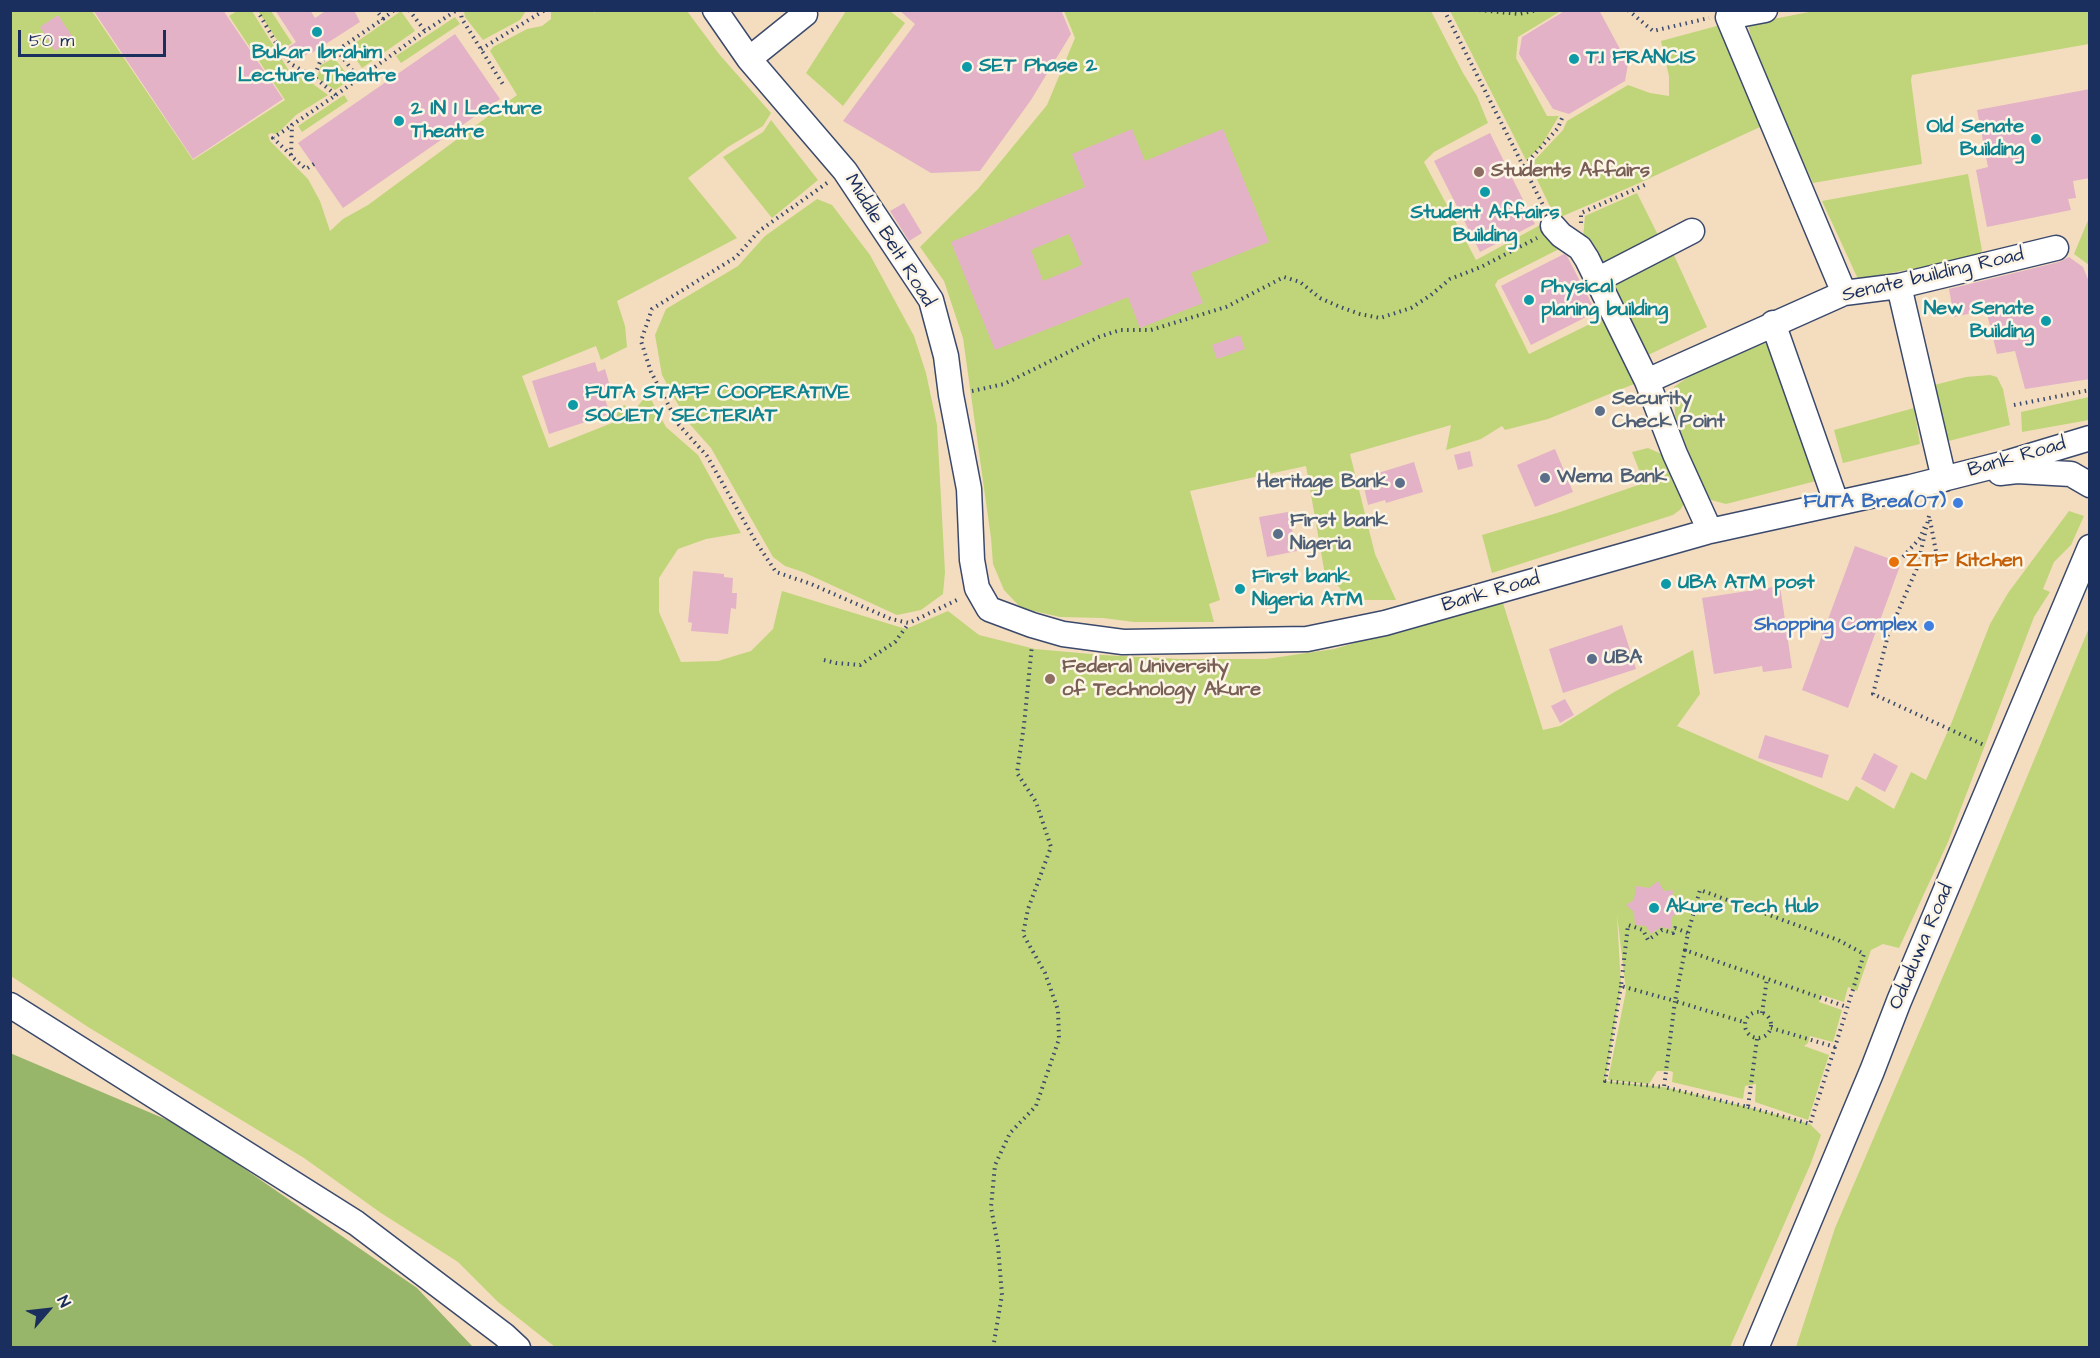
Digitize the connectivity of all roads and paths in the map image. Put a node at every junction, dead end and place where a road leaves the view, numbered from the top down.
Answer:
1 (257, 10) edge
2 (376, 10) edge
3 (394, 10) edge
4 (409, 10) edge
5 (458, 10) edge
6 (545, 10) edge
7 (715, 10) edge
8 (1444, 10) edge
9 (1479, 10) edge
10 (1538, 10) edge
11 (1628, 10) edge
12 (1765, 10) edge
13 (806, 14) dead end
14 (1728, 16) junction
15 (383, 19) junction
16 (425, 31) junction
17 (337, 50) junction
18 (481, 50) junction
19 (749, 59) junction
20 (314, 78) junction
21 (358, 78) junction
22 (504, 86) dead end
23 (336, 95) junction
24 (1562, 118) dead end
25 (292, 125) junction
26 (291, 156) junction
27 (314, 164) dead end
28 (1524, 166) junction
29 (845, 171) junction
30 (1647, 184) dead end
31 (1692, 231) dead end
32 (1565, 236) junction
33 (2056, 248) dead end
34 (1597, 280) junction
35 (1899, 285) junction
36 (1844, 293) junction
37 (1773, 323) junction
38 (1647, 381) junction
39 (2090, 390) edge
40 (951, 395) junction
41 (2014, 405) dead end
42 (2087, 441) edge
43 (1944, 479) junction
44 (2090, 485) edge
45 (1911, 487) junction
46 (1836, 502) junction
47 (1929, 516) junction
48 (1710, 531) junction
49 (2090, 547) edge
50 (1903, 557) dead end
51 (1938, 562) dead end
52 (977, 588) junction
53 (909, 623) junction
54 (1032, 626) junction
55 (824, 660) dead end
56 (2003, 754) junction
57 (1688, 933) junction
58 (1685, 950) junction
59 (1767, 979) junction
60 (1622, 986) junction
61 (1675, 1000) junction
62 (10, 1005) edge
63 (1847, 1007) junction
64 (1762, 1013) junction
65 (1744, 1022) junction
66 (1771, 1028) junction
67 (1757, 1039) junction
68 (1834, 1047) junction
69 (1664, 1087) junction
70 (1748, 1107) junction
71 (518, 1347) edge
72 (993, 1347) edge
73 (1756, 1347) edge

1 - 20 path
2 - 15 path
3 - 15 path
4 - 16 path
5 - 16 path
5 - 18 path
6 - 18 path
7 - 19 street, Middle Belt Road
8 - 28 path
9 - 10 path
11 - 14 path
12 - 14 street
13 - 19 street
14 - 36 street
15 - 17 path
16 - 21 path
17 - 20 path
17 - 21 path
18 - 22 path
19 - 29 street, Middle Belt Road
20 - 23 path
21 - 23 path
23 - 25 path
24 - 28 path
25 - 26 path
25 - 26 path
26 - 27 path
28 - 32 path
29 - 40 street, Middle Belt Road
29 - 53 path
30 - 32 path
31 - 34 street
32 - 34 street
32 - 40 path
33 - 35 street, Senate building Road
34 - 38 street
35 - 36 street, Senate building Road
35 - 43 street
36 - 37 street, Senate building Road
37 - 38 street, Senate building Road
37 - 46 street
38 - 48 street
39 - 41 path
40 - 52 street, Middle Belt Road
42 - 43 street, Bank Road
43 - 44 street, Bank Road
43 - 45 street, Bank Road
45 - 46 street, Bank Road
45 - 47 path
46 - 48 street, Bank Road
47 - 50 path
47 - 51 path
47 - 56 path
48 - 54 street, Bank Road
49 - 56 street, Oduduwa Road
52 - 53 path
52 - 54 street, Middle Belt Road
53 - 55 path
54 - 72 path
56 - 73 street, Oduduwa Road
57 - 58 path
57 - 60 path
57 - 63 path
58 - 59 path
58 - 61 path
59 - 63 path
59 - 64 path
60 - 61 path
60 - 69 path
61 - 65 path
61 - 69 path
62 - 71 street
63 - 68 path
64 - 65 path
64 - 66 path
65 - 67 path
66 - 67 path
66 - 68 path
67 - 70 path
68 - 70 path
69 - 70 path

